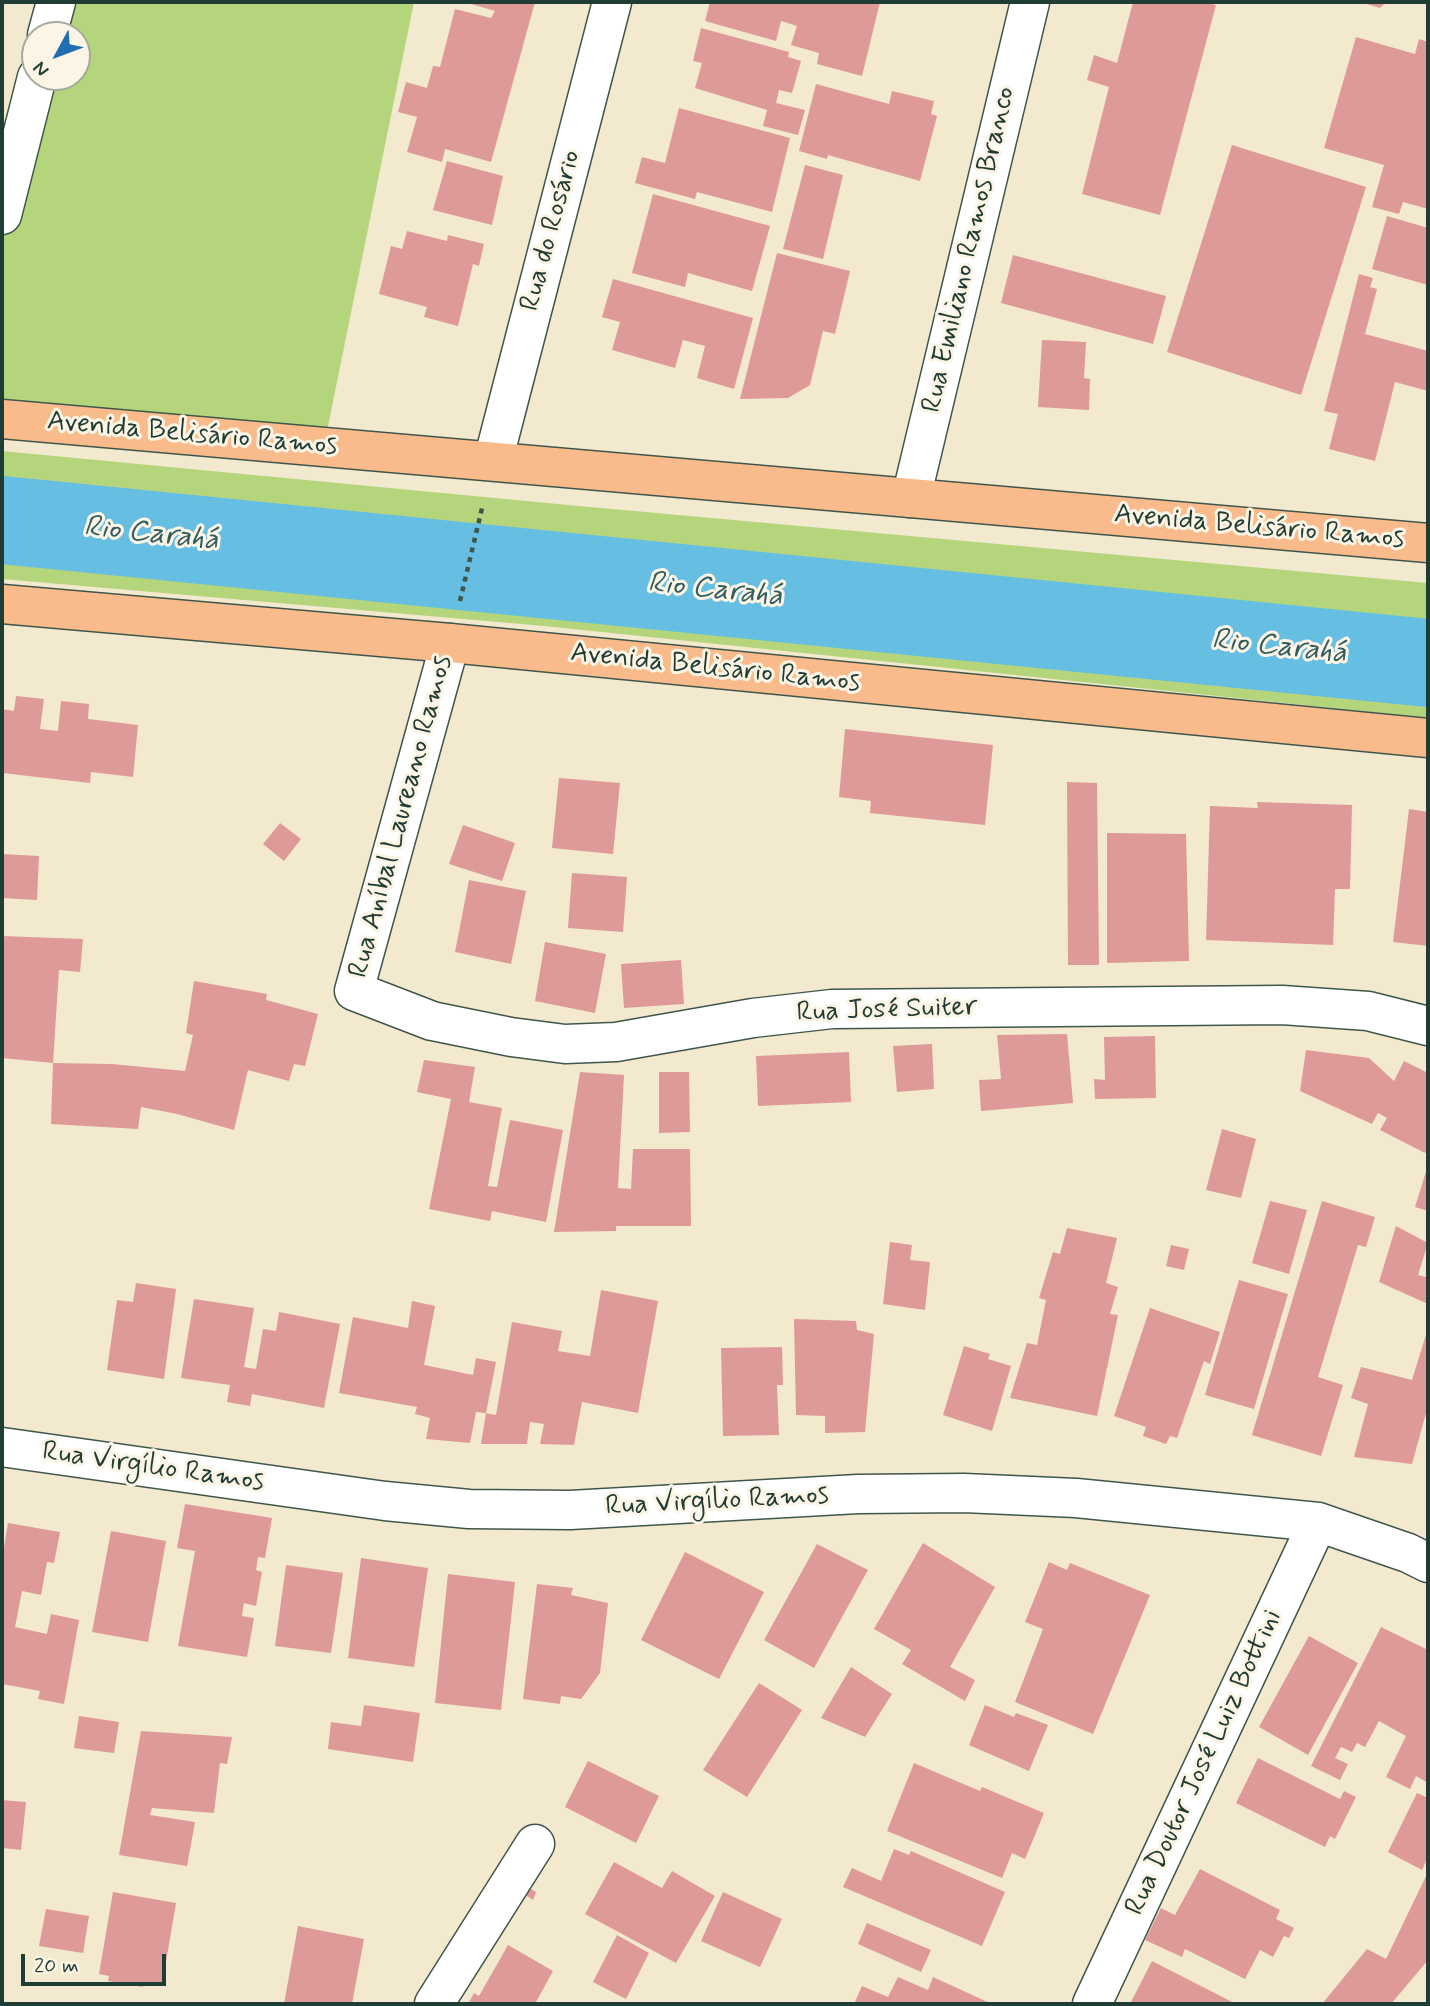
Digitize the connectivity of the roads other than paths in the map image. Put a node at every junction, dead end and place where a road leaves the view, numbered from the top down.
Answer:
1 (55, 2) edge
2 (612, 2) edge
3 (1030, 2) edge
4 (50, 21) edge
5 (33, 91) edge
6 (2, 215) edge
7 (2, 419) edge
8 (493, 460) junction
9 (911, 498) junction
10 (1428, 543) edge
11 (2, 604) edge
12 (450, 643) junction
13 (1428, 738) edge
14 (354, 991) joint
15 (1428, 1026) edge
16 (2, 1447) edge
17 (1318, 1522) junction
18 (1428, 1563) edge
19 (534, 1844) dead end
20 (434, 2004) edge
21 (1092, 2004) edge

1 - 4 street
2 - 8 street, Rua do Rosário
3 - 9 street, Rua Emiliano Ramos Branco
5 - 6 street
7 - 8 main road, Avenida Belisário Ramos
8 - 9 main road, Avenida Belisário Ramos
9 - 10 main road, Avenida Belisário Ramos
11 - 12 main road, Avenida Belisário Ramos
12 - 13 main road, Avenida Belisário Ramos
12 - 14 street, Rua Aníbal Laureano Ramos
14 - 15 street, Rua José Suiter
16 - 17 street, Rua Virgílio Ramos
17 - 18 street, Rua Virgílio Ramos
17 - 21 street, Rua Doutor José Luiz Bottini
19 - 20 street

